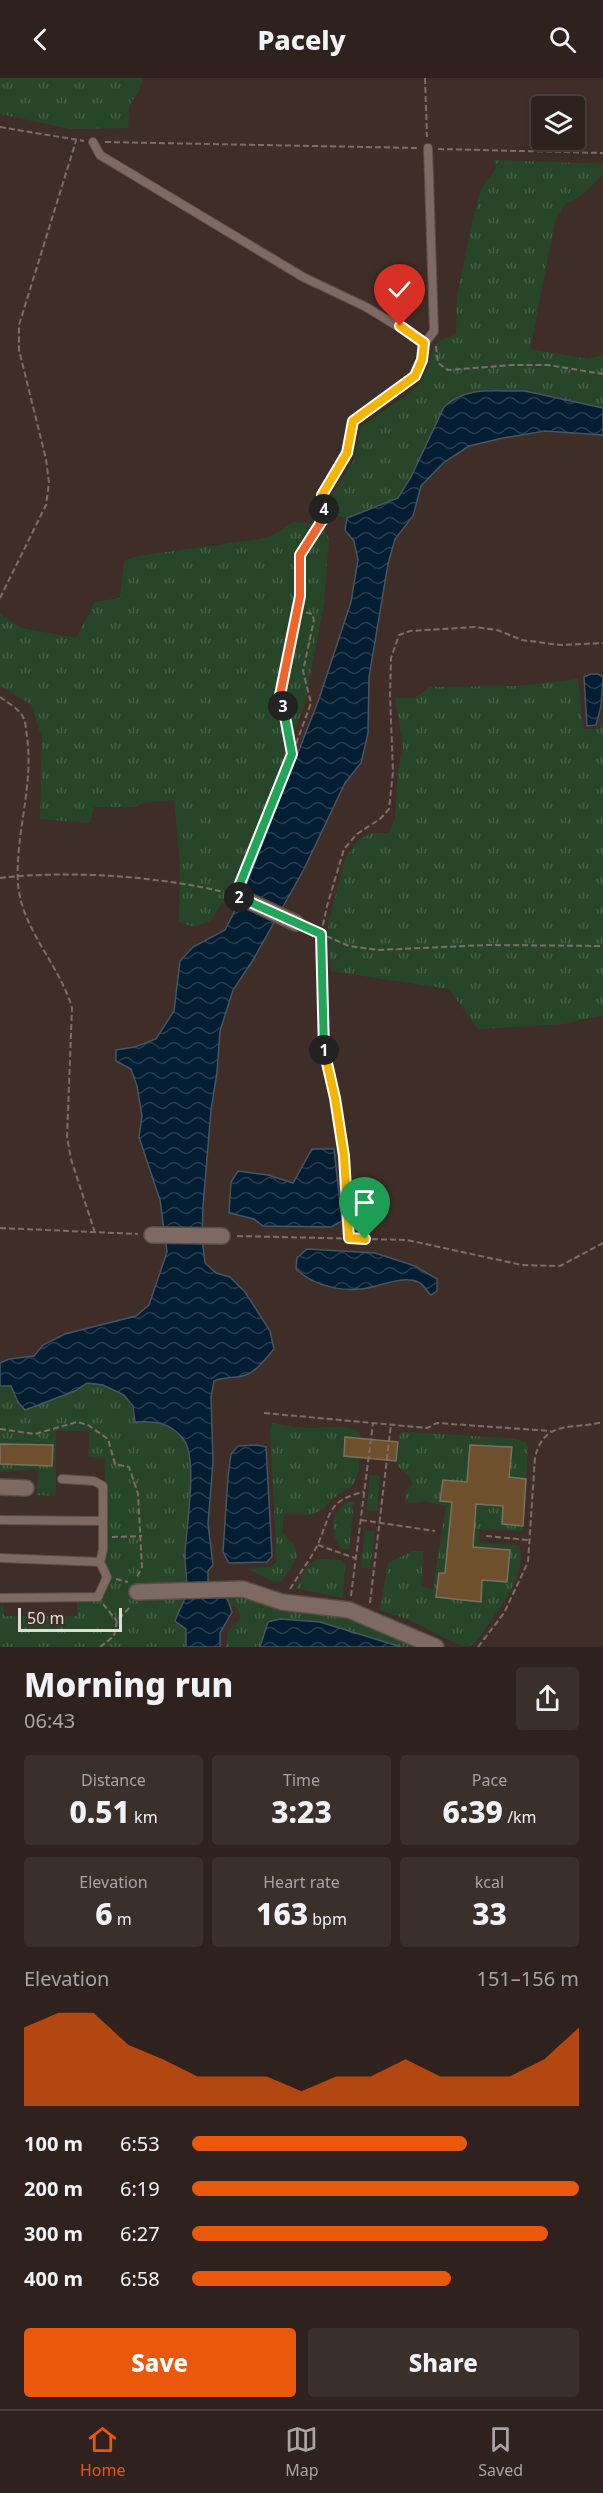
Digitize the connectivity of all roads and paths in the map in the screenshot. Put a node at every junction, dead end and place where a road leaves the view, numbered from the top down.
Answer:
1 (425, 78) edge
2 (0, 127) edge
3 (76, 141) junction
4 (93, 142) junction
5 (428, 148) junction
6 (603, 153) edge
7 (434, 331) junction
8 (424, 343) junction
9 (603, 374) edge
10 (0, 598) edge
11 (297, 610) junction
12 (603, 643) edge
13 (0, 698) edge
14 (292, 754) junction
15 (18, 876) junction
16 (0, 878) edge
17 (237, 896) junction
18 (296, 923) joint
19 (321, 934) junction
20 (603, 946) edge
21 (0, 1228) edge
22 (95, 1233) junction
23 (152, 1234) joint
24 (222, 1236) joint
25 (349, 1238) junction
26 (603, 1243) edge
27 (264, 1413) dead end
28 (603, 1422) edge
29 (373, 1423) junction
30 (391, 1424) junction
31 (551, 1431) junction
32 (62, 1479) dead end
33 (0, 1486) edge
34 (26, 1488) dead end
35 (364, 1492) junction
36 (0, 1520) edge
37 (361, 1520) junction
38 (102, 1521) junction
39 (379, 1522) junction
40 (435, 1532) dead end
41 (142, 1536) dead end
42 (486, 1536) dead end
43 (103, 1537) junction
44 (529, 1540) junction
45 (318, 1545) junction
46 (0, 1558) edge
47 (356, 1558) junction
48 (100, 1562) junction
49 (107, 1577) junction
50 (136, 1588) joint
51 (98, 1597) junction
52 (0, 1598) edge
53 (282, 1602) junction
54 (349, 1610) junction
55 (368, 1617) junction
56 (117, 1621) dead end
57 (436, 1647) edge
58 (478, 1647) edge

1 - 5 path
2 - 3 path
3 - 4 path
3 - 10 path
4 - 5 path
4 - 8 lane
5 - 6 path
5 - 7 lane
7 - 8 lane
7 - 9 path
8 - 11 path
11 - 14 path
11 - 14 path
12 - 19 path
13 - 15 path
14 - 17 path
15 - 16 path
15 - 17 path
15 - 22 path
17 - 18 street
18 - 19 path
19 - 20 path
19 - 25 path
21 - 22 path
22 - 23 path
23 - 24 street
24 - 25 path
25 - 26 path
27 - 29 path
28 - 31 path
29 - 30 path
29 - 35 path
30 - 31 path
30 - 39 path
31 - 44 path
32 - 38 lane
33 - 34 street
35 - 37 path
35 - 45 path
36 - 38 lane
37 - 39 path
37 - 47 path
38 - 43 lane
39 - 40 path
39 - 55 path
41 - 43 path
42 - 44 path
43 - 48 lane
44 - 58 path
45 - 47 path
45 - 53 path
46 - 48 lane
47 - 54 path
48 - 49 lane
49 - 50 path
49 - 51 lane
50 - 53 street
51 - 52 lane
51 - 56 path
53 - 54 street
54 - 55 street
55 - 57 street

